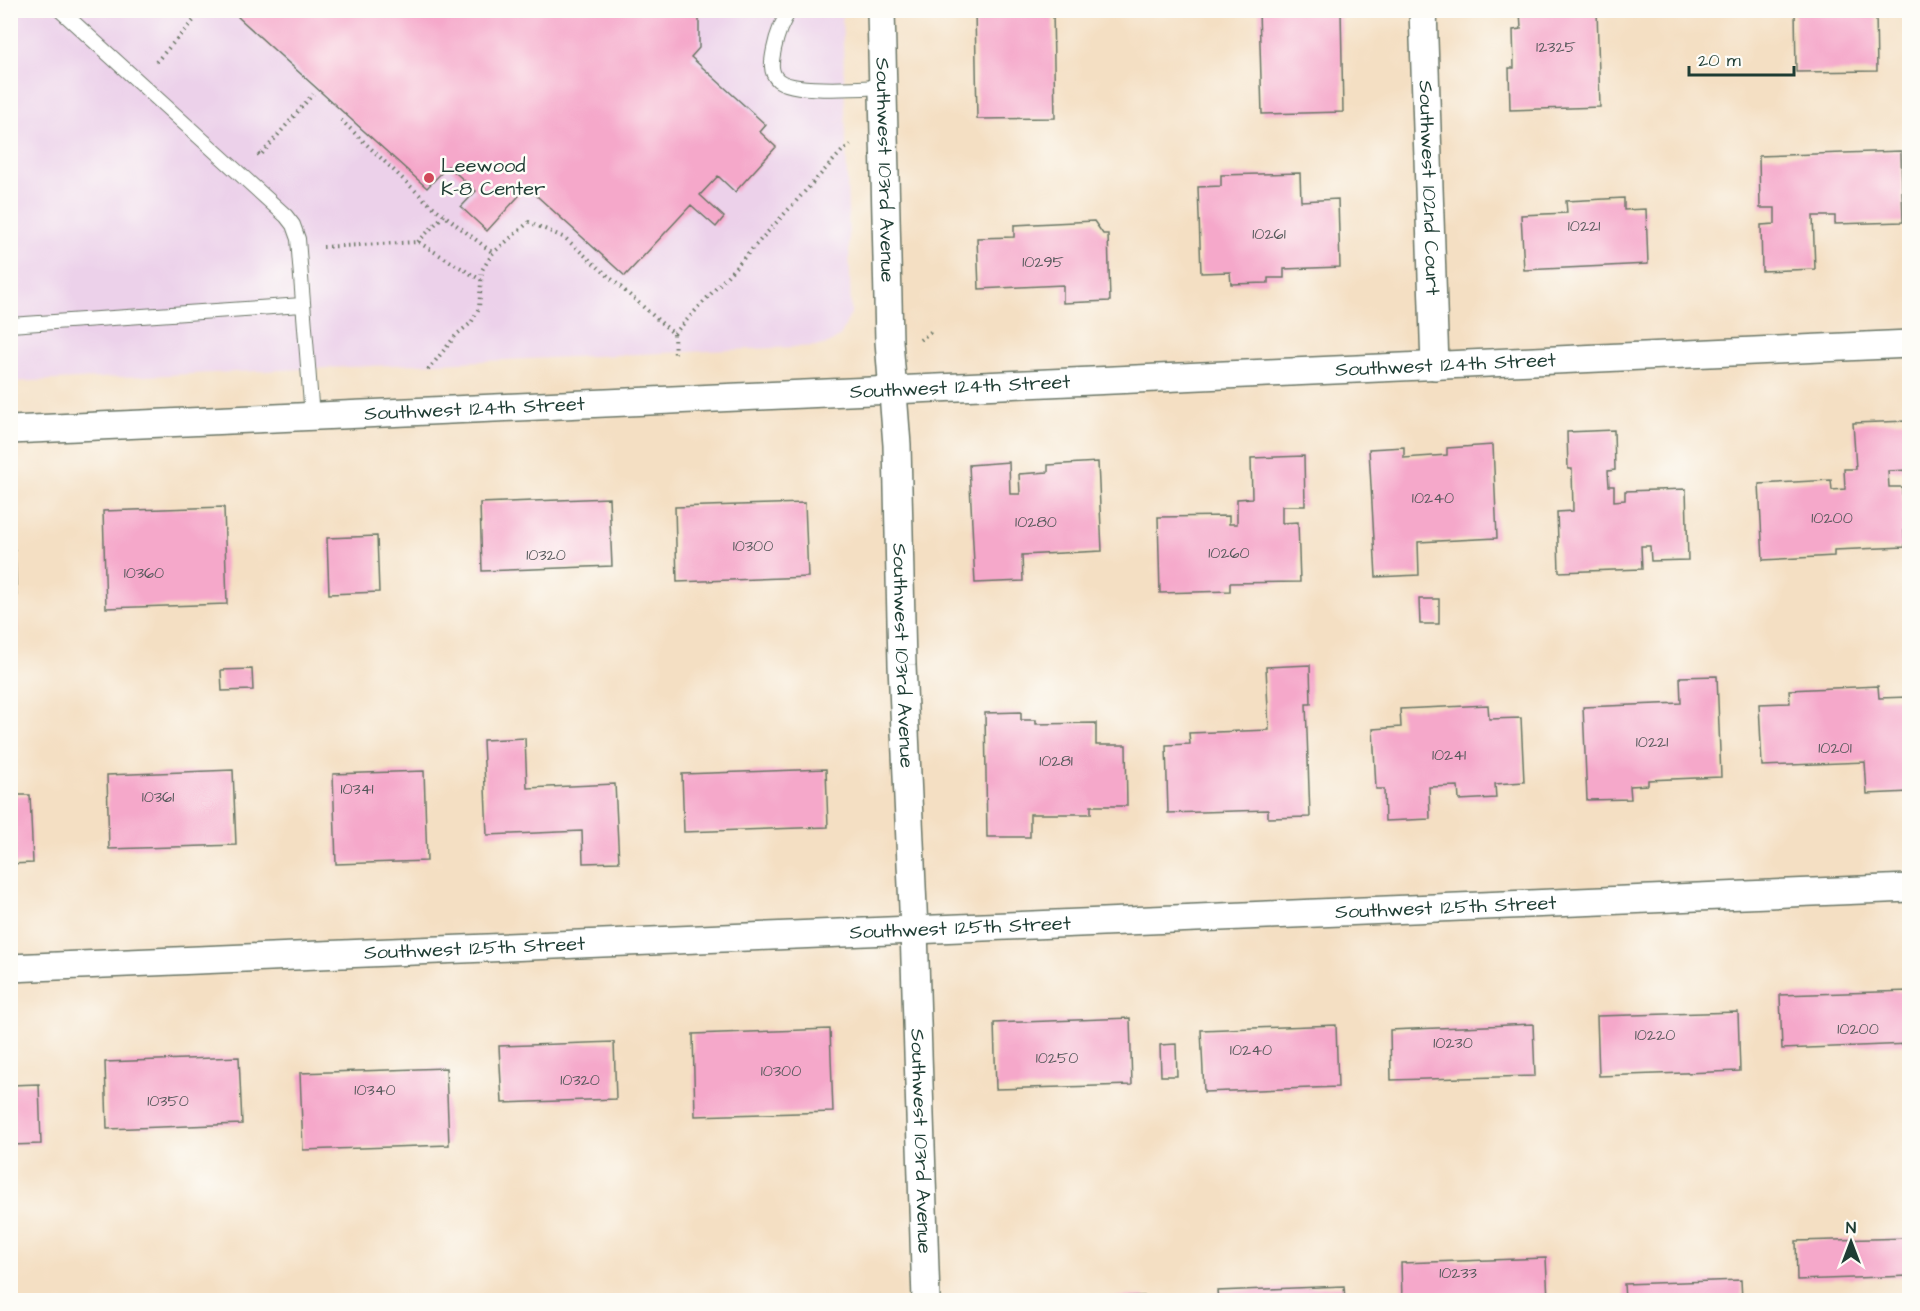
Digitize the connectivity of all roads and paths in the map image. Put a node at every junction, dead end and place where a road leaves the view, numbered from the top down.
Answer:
1 (60, 10) edge
2 (203, 10) edge
3 (789, 10) edge
4 (881, 10) edge
5 (1423, 10) edge
6 (148, 54) dead end
7 (884, 87) junction
8 (313, 94) dead end
9 (340, 120) dead end
10 (852, 145) dead end
11 (251, 148) dead end
12 (444, 215) junction
13 (418, 242) junction
14 (298, 248) junction
15 (493, 253) junction
16 (481, 280) junction
17 (302, 305) junction
18 (10, 325) edge
19 (933, 330) dead end
20 (674, 334) junction
21 (920, 340) dead end
22 (1910, 344) edge
23 (675, 358) dead end
24 (1435, 366) junction
25 (428, 370) dead end
26 (893, 391) junction
27 (312, 417) junction
28 (10, 430) edge
29 (1910, 888) edge
30 (914, 930) junction
31 (10, 968) edge
32 (926, 1300) edge

1 - 14 lane
2 - 6 path
3 - 7 lane
4 - 7 street, Southwest 103rd Avenue
5 - 24 street, Southwest 102nd Court
7 - 26 street, Southwest 103rd Avenue
8 - 11 path
9 - 12 path
10 - 20 path
12 - 13 path
12 - 15 path
13 - 14 path
13 - 16 path
14 - 17 lane
15 - 16 path
15 - 20 path
16 - 25 path
17 - 18 lane
17 - 27 lane
19 - 21 path
20 - 23 path
22 - 24 street, Southwest 124th Street
24 - 26 street, Southwest 124th Street
26 - 27 street, Southwest 124th Street
26 - 30 street, Southwest 103rd Avenue
27 - 28 street, Southwest 124th Street
29 - 30 street, Southwest 125th Street
30 - 31 street, Southwest 125th Street
30 - 32 street, Southwest 103rd Avenue

